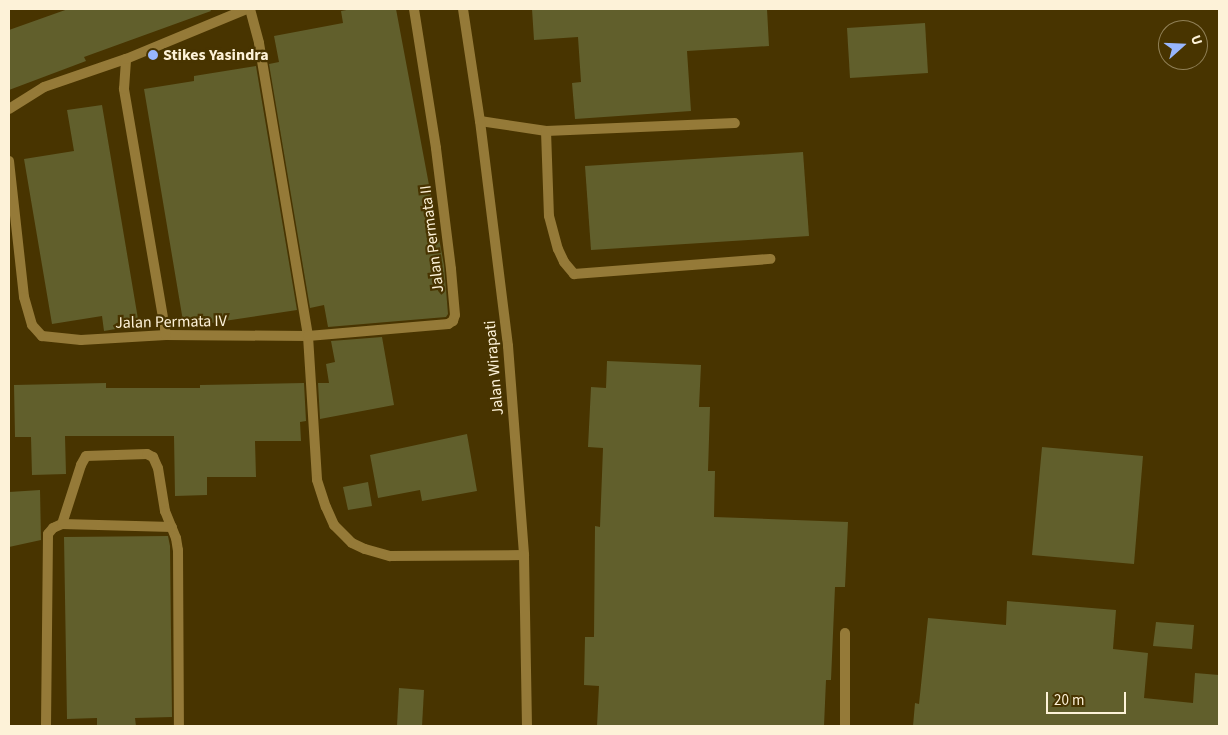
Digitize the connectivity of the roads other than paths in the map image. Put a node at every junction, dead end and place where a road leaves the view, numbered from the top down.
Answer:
1 (248, 9) edge
2 (414, 9) edge
3 (463, 9) edge
4 (126, 60) junction
5 (9, 110) edge
6 (480, 121) junction
7 (735, 123) dead end
8 (546, 131) junction
9 (9, 162) edge
10 (770, 259) dead end
11 (166, 335) junction
12 (308, 336) junction
13 (62, 524) junction
14 (172, 527) junction
15 (524, 556) junction
16 (846, 633) dead end
17 (46, 726) edge
18 (179, 726) edge
19 (527, 726) edge
20 (845, 726) edge

1 - 4 street
1 - 12 street
2 - 12 street, Jalan Permata II
3 - 6 street, Jalan Wirapati
4 - 5 street
4 - 11 street
6 - 8 street
6 - 15 street, Jalan Wirapati
7 - 8 street
8 - 10 street
9 - 11 street, Jalan Permata IV
11 - 12 street, Jalan Permata IV
12 - 15 street
13 - 14 street
13 - 14 street
13 - 17 street
14 - 18 street
15 - 19 street, Jalan Wirapati
16 - 20 street

